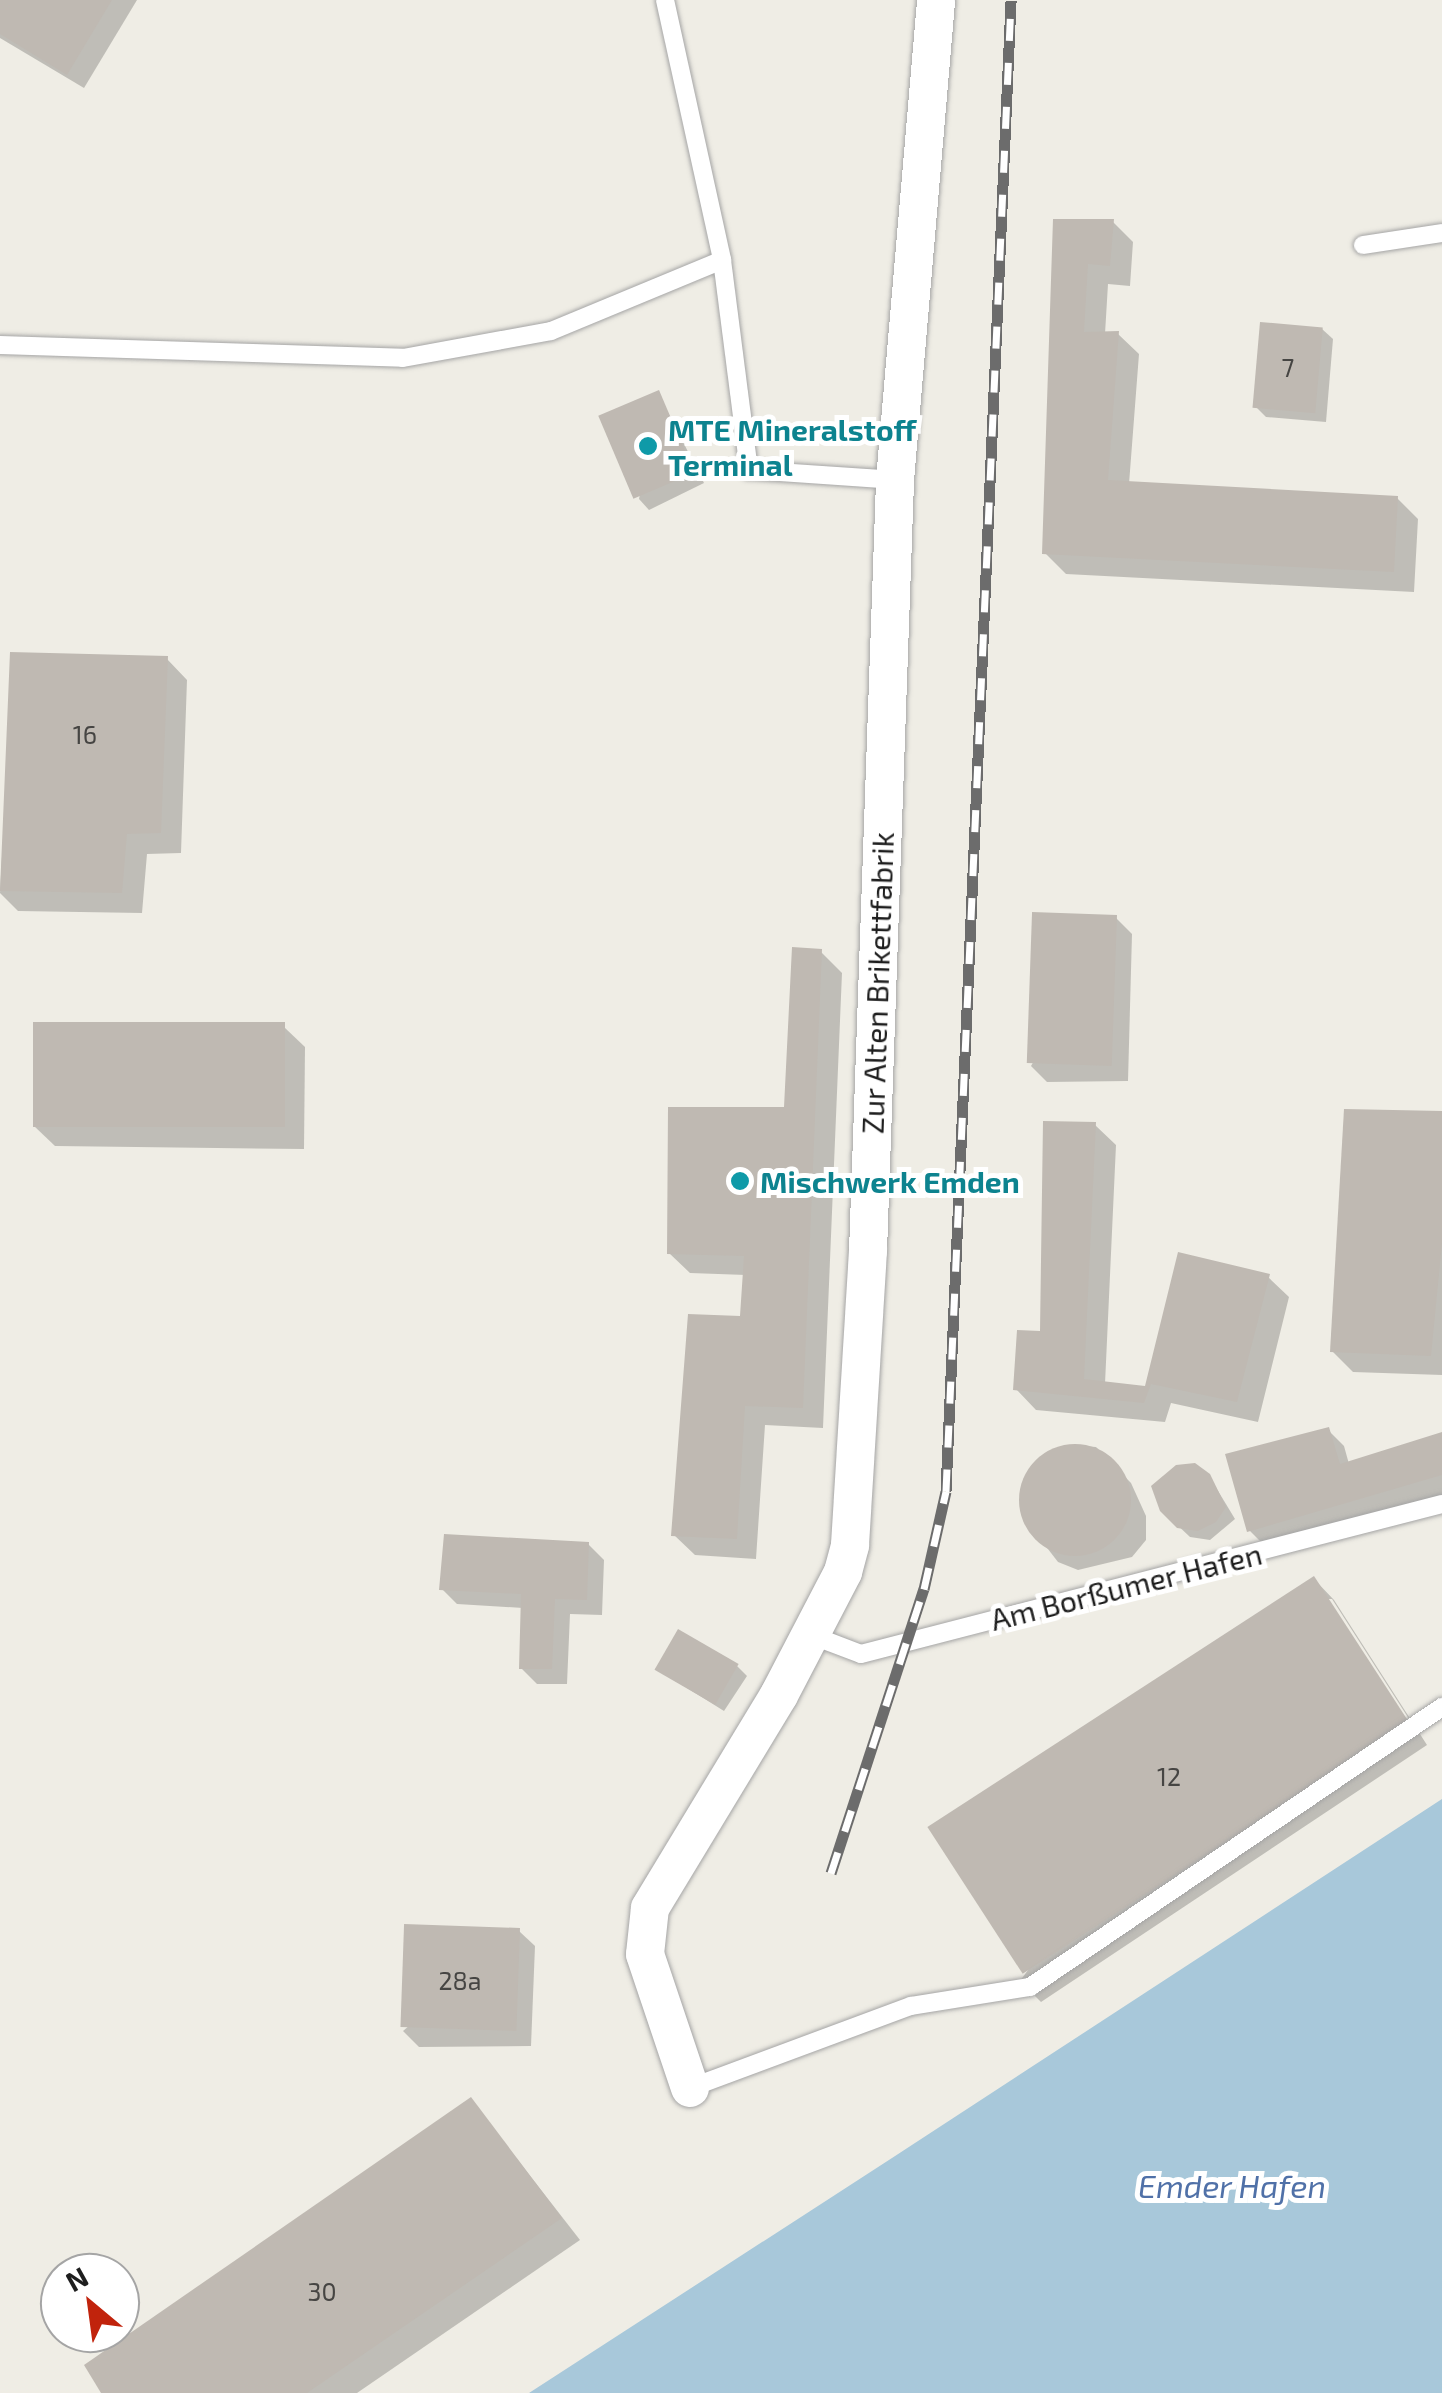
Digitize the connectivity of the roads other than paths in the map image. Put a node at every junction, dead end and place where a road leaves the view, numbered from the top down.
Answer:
1 (665, 0) edge
2 (936, 0) edge
3 (1442, 233) edge
4 (1363, 245) dead end
5 (722, 260) junction
6 (0, 345) edge
7 (895, 480) junction
8 (1442, 1504) edge
9 (811, 1635) junction
10 (1442, 1707) edge
11 (690, 2088) joint

1 - 5 lane
2 - 7 street, Zur Alten Brikettfabrik
3 - 4 lane
5 - 6 lane
5 - 7 lane
7 - 9 street, Zur Alten Brikettfabrik
8 - 9 lane, Am Borßumer Hafen
9 - 11 street, Zur Alten Brikettfabrik
10 - 11 lane

